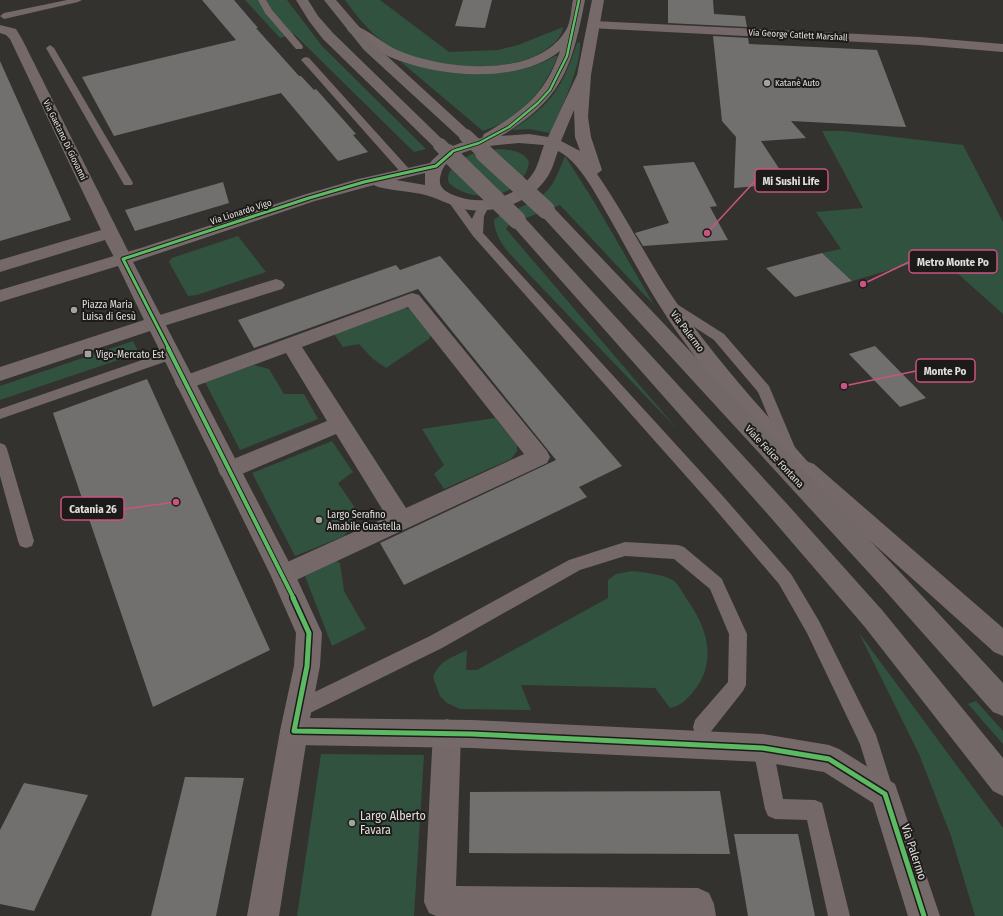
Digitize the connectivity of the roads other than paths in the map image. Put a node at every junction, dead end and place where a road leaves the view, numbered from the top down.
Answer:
1 (78, 0) edge
2 (262, 0) edge
3 (302, 0) edge
4 (330, 0) edge
5 (579, 0) edge
6 (598, 0) edge
7 (5, 14) edge
8 (0, 25) edge
9 (593, 25) junction
10 (574, 28) junction
11 (353, 29) junction
12 (299, 47) dead end
13 (50, 48) dead end
14 (1003, 48) edge
15 (306, 60) dead end
16 (584, 75) junction
17 (473, 139) junction
18 (500, 141) junction
19 (552, 143) junction
20 (436, 166) junction
21 (544, 169) junction
22 (407, 172) junction
23 (364, 182) junction
24 (128, 183) dead end
25 (601, 190) junction
26 (439, 193) junction
27 (454, 201) junction
28 (483, 206) junction
29 (110, 233) junction
30 (477, 234) junction
31 (123, 259) junction
32 (0, 266) edge
33 (276, 285) dead end
34 (0, 296) edge
35 (154, 323) junction
36 (290, 344) junction
37 (171, 355) junction
38 (0, 374) edge
39 (701, 378) junction
40 (185, 383) junction
41 (0, 414) edge
42 (340, 424) junction
43 (0, 449) edge
44 (793, 459) junction
45 (229, 470) junction
46 (401, 520) junction
47 (26, 541) dead end
48 (884, 571) junction
49 (283, 575) junction
50 (1003, 644) edge
51 (1003, 703) edge
52 (296, 720) junction
53 (702, 727) dead end
54 (448, 734) junction
55 (763, 748) junction
56 (1003, 781) edge
57 (885, 794) junction
58 (263, 916) edge
59 (700, 916) edge
60 (839, 916) edge
61 (924, 916) edge

1 - 7 lane
2 - 12 lane
3 - 56 main road, bridge
4 - 11 main road, Viale Felice Fontana
5 - 10 street
6 - 9 street
7 - 8 lane
7 - 29 street, Via Gaetano Di Giovanni
9 - 14 street, Via George Catlett Marshall
9 - 16 street
10 - 11 street
10 - 17 street
11 - 17 main road, Viale Felice Fontana
13 - 24 lane
15 - 22 lane
16 - 19 street
16 - 25 street
17 - 18 street
17 - 20 street
17 - 39 main road, Viale Felice Fontana, bridge
18 - 19 street
18 - 21 street
19 - 21 street
19 - 25 street
20 - 22 street, Via Lionardo Vigo
20 - 26 street
21 - 28 street
22 - 23 street, Via Lionardo Vigo
23 - 26 street
23 - 31 street, Via Lionardo Vigo
25 - 44 street, Via Palermo
26 - 27 street
27 - 28 street
27 - 30 lane
28 - 30 lane
29 - 31 street, Via Gaetano Di Giovanni
29 - 32 street
30 - 57 lane
31 - 34 street, Via Lionardo Vigo
31 - 35 street
33 - 35 street
35 - 37 street
35 - 38 street
36 - 40 street
36 - 42 street
36 - 46 street
37 - 40 street
37 - 41 lane
39 - 44 street
39 - 48 main road, Viale Felice Fontana
40 - 45 street
42 - 45 street
42 - 46 street
43 - 47 lane
44 - 48 street, Via Palermo
44 - 50 street
45 - 49 street
46 - 49 street
48 - 51 main road, Viale Felice Fontana
49 - 52 street
52 - 53 lane
52 - 54 street
52 - 58 street
54 - 55 street
54 - 59 street
55 - 57 street
55 - 60 lane
57 - 61 street, Via Palermo

